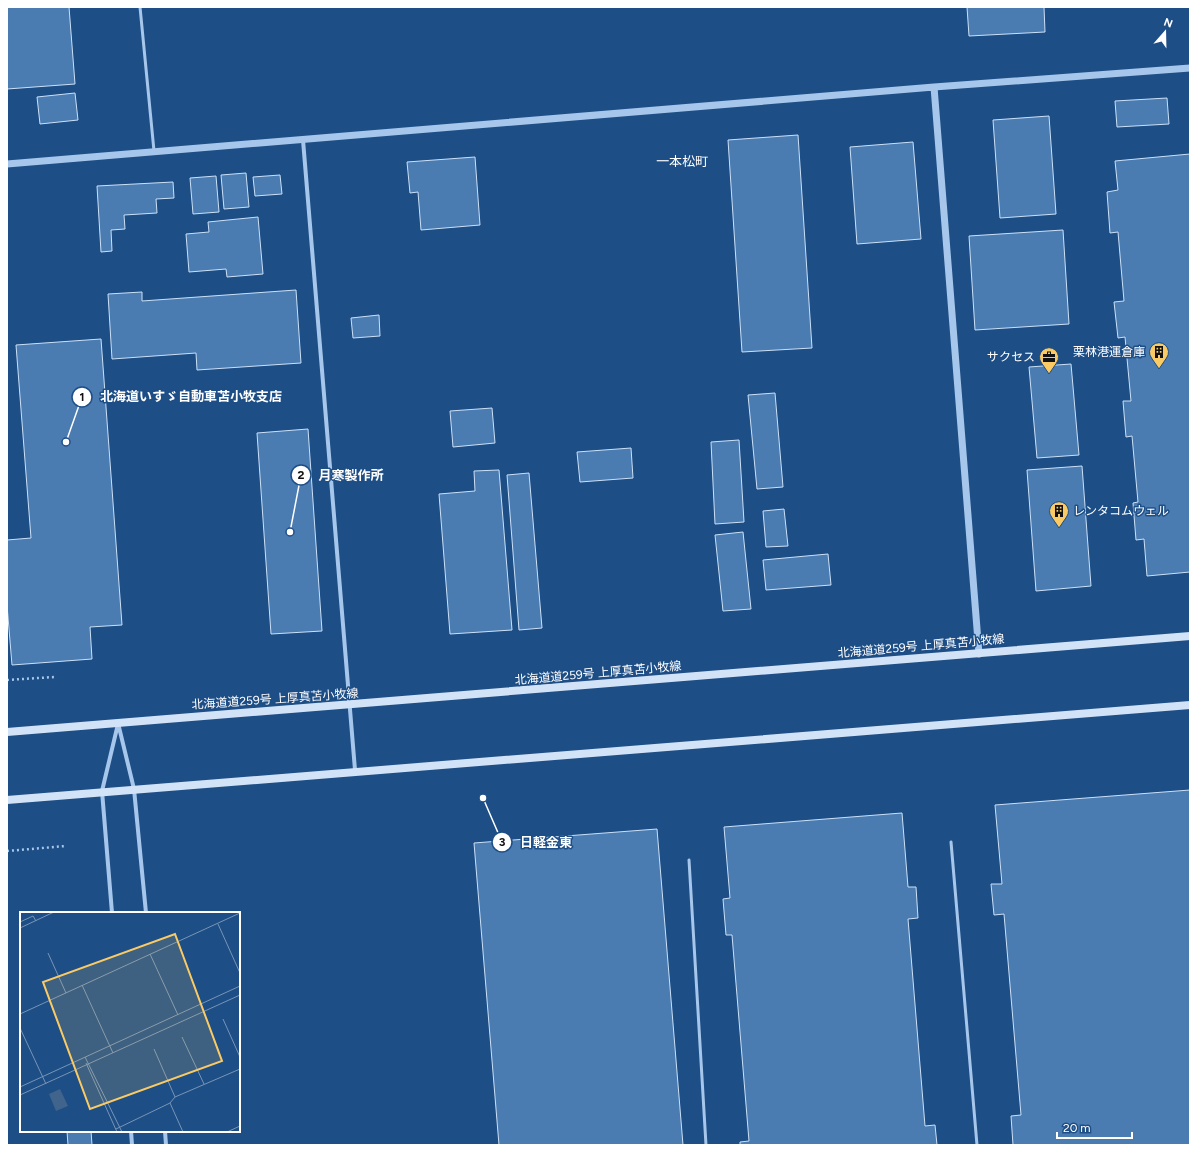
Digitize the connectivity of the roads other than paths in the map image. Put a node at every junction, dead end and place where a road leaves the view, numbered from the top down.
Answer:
1 (140, 7) edge
2 (1190, 68) edge
3 (934, 87) junction
4 (303, 140) junction
5 (154, 152) junction
6 (7, 164) edge
7 (1190, 636) edge
8 (979, 654) junction
9 (349, 705) junction
10 (1190, 705) edge
11 (118, 722) junction
12 (7, 732) edge
13 (355, 770) junction
14 (134, 789) junction
15 (102, 791) junction
16 (7, 800) edge
17 (951, 842) dead end
18 (689, 860) dead end
19 (112, 912) edge
20 (146, 912) edge
21 (131, 1132) edge
22 (165, 1132) edge
23 (132, 1145) edge
24 (166, 1145) edge
25 (706, 1145) edge
26 (977, 1145) edge

1 - 5 lane
2 - 3 street
3 - 4 street
3 - 8 street
4 - 5 street
4 - 9 street
5 - 6 street
7 - 8 main road, 北海道道259号 上厚真苫小牧線
8 - 9 main road, 北海道道259号 上厚真苫小牧線
9 - 11 main road, 北海道道259号 上厚真苫小牧線
9 - 13 street
10 - 13 main road
11 - 12 main road, 北海道道259号 上厚真苫小牧線
11 - 14 street
11 - 15 street
13 - 14 main road
14 - 15 main road
14 - 20 street
15 - 16 main road
15 - 19 street
17 - 26 lane
18 - 25 lane
21 - 23 street
22 - 24 street

